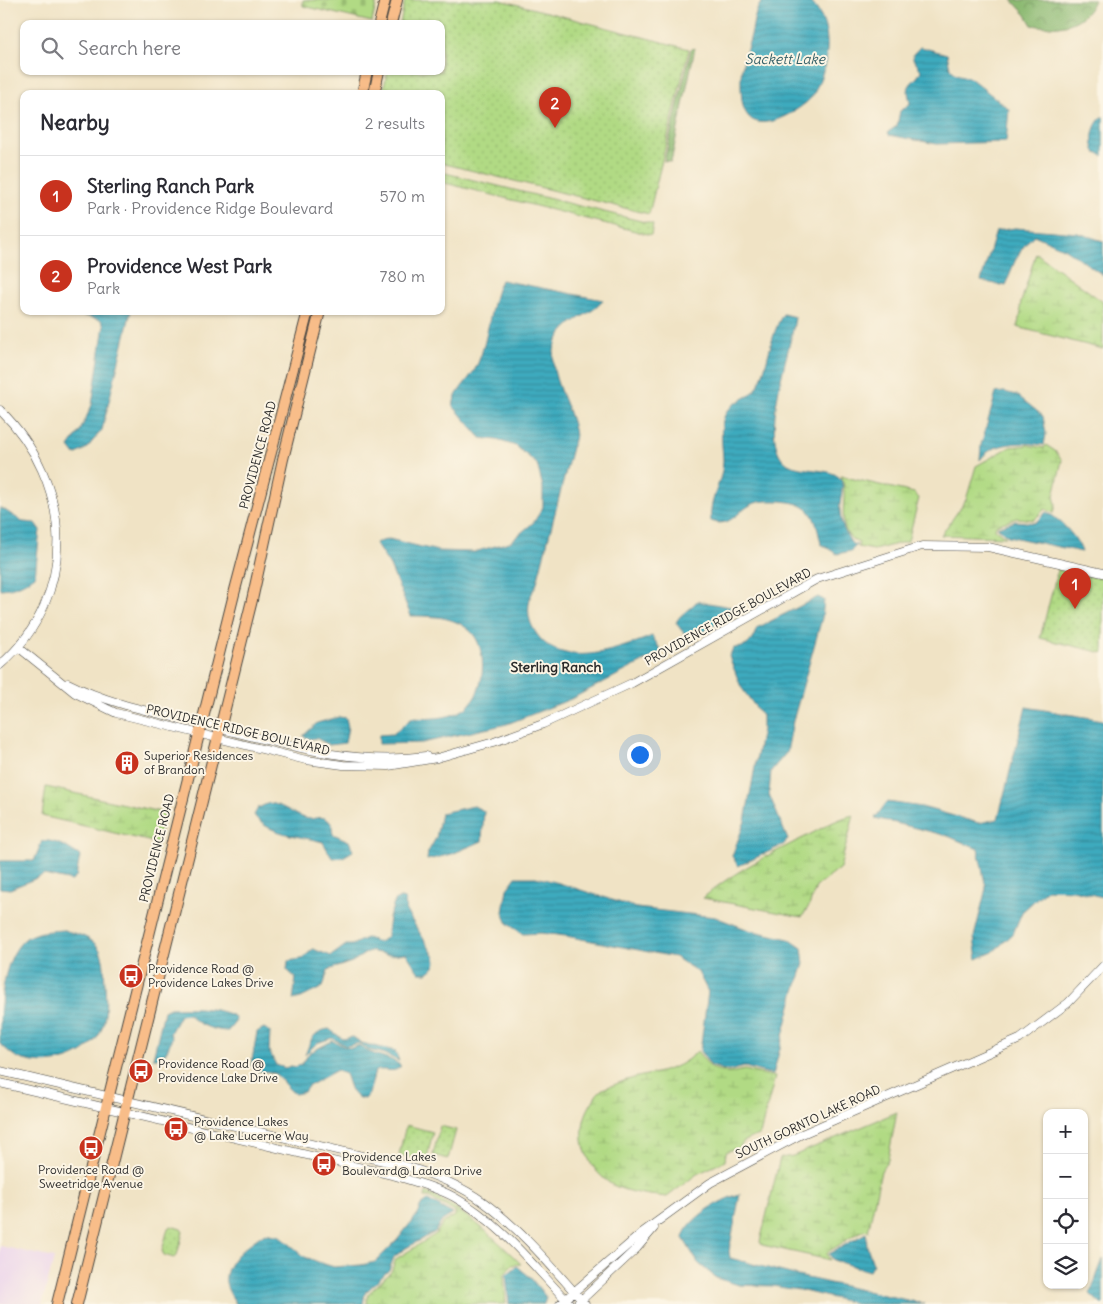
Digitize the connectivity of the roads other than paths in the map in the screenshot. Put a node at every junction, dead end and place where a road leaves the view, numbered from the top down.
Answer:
1 (385, 0) edge
2 (397, 0) edge
3 (380, 20) edge
4 (392, 20) edge
5 (366, 75) edge
6 (378, 75) edge
7 (363, 90) edge
8 (375, 90) edge
9 (307, 315) edge
10 (319, 315) edge
11 (0, 410) edge
12 (271, 456) junction
13 (283, 459) junction
14 (1103, 574) edge
15 (18, 647) junction
16 (0, 665) edge
17 (200, 728) junction
18 (218, 733) junction
19 (1103, 966) edge
20 (134, 994) junction
21 (153, 998) junction
22 (0, 1071) edge
23 (0, 1083) edge
24 (108, 1097) junction
25 (128, 1101) junction
26 (106, 1108) junction
27 (124, 1112) junction
28 (660, 1221) junction
29 (64, 1274) junction
30 (83, 1278) junction
31 (574, 1292) junction
32 (565, 1302) edge
33 (581, 1303) edge
34 (57, 1304) edge
35 (77, 1304) edge

1 - 3 main road
2 - 4 main road
5 - 7 main road
6 - 8 main road
9 - 12 main road, PROVIDENCE ROAD
10 - 13 main road, PROVIDENCE ROAD
11 - 15 street
12 - 13 main road
12 - 17 main road, PROVIDENCE ROAD
13 - 18 main road, PROVIDENCE ROAD
14 - 18 street, PROVIDENCE RIDGE BOULEVARD
15 - 16 street
15 - 17 street, PROVIDENCE RIDGE BOULEVARD
17 - 18 street, PROVIDENCE RIDGE BOULEVARD
17 - 20 main road, PROVIDENCE ROAD
18 - 21 main road, PROVIDENCE ROAD
19 - 28 street, SOUTH GORNTO LAKE ROAD
20 - 21 main road
20 - 24 main road, PROVIDENCE ROAD
21 - 25 main road, PROVIDENCE ROAD
22 - 24 street
23 - 26 street
24 - 25 street
24 - 26 main road, PROVIDENCE ROAD
25 - 27 main road, PROVIDENCE ROAD
25 - 31 street
26 - 27 street
26 - 29 main road, PROVIDENCE ROAD
27 - 30 main road, PROVIDENCE ROAD
27 - 32 street
28 - 31 street, SOUTH GORNTO LAKE ROAD
28 - 33 street, SOUTH GORNTO LAKE ROAD
29 - 30 main road
29 - 34 main road, PROVIDENCE ROAD
30 - 35 main road, PROVIDENCE ROAD
31 - 32 street, SOUTH GORNTO LAKE ROAD
31 - 33 street

